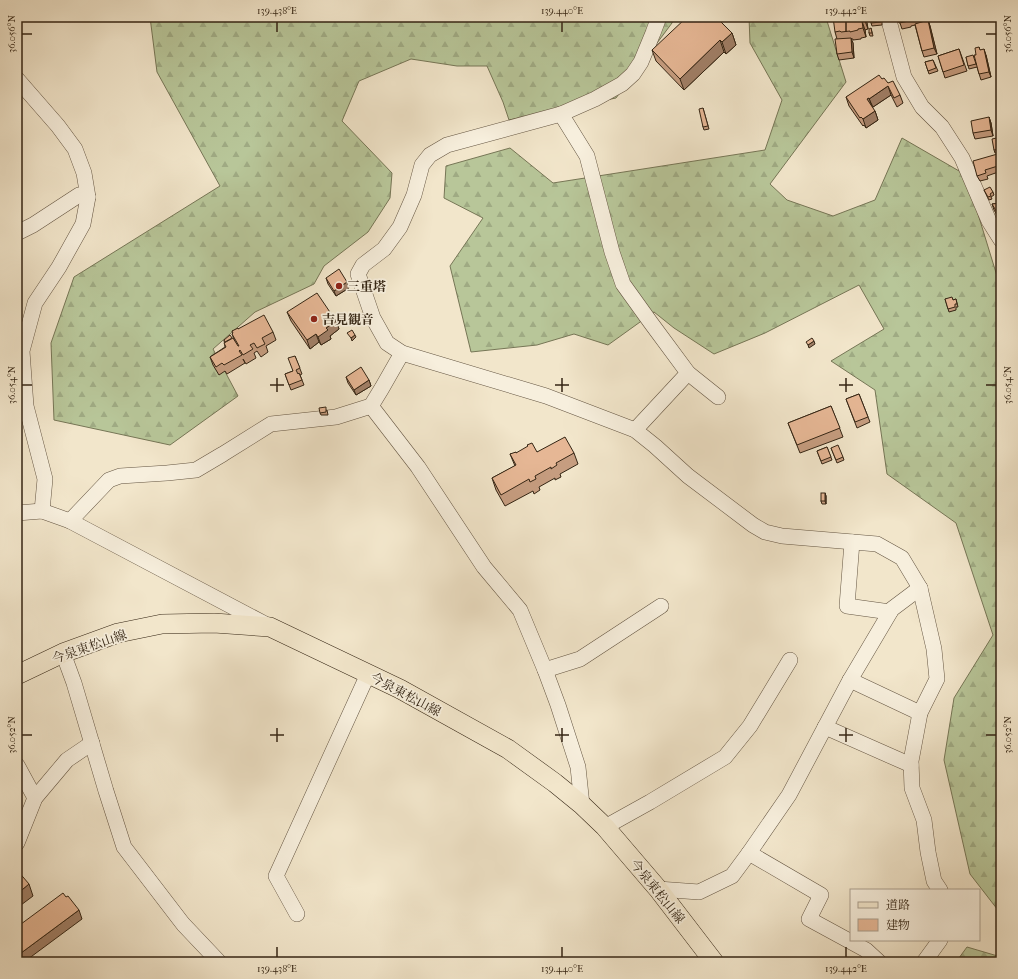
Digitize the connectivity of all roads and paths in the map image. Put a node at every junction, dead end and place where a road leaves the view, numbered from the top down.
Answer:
1 (658, 17) edge
2 (888, 17) edge
3 (17, 79) edge
4 (560, 114) junction
5 (88, 197) junction
6 (17, 233) edge
7 (1001, 240) edge
8 (402, 353) junction
9 (688, 373) junction
10 (718, 397) dead end
11 (371, 406) junction
12 (635, 430) junction
13 (42, 511) junction
14 (17, 513) edge
15 (70, 521) junction
16 (852, 542) junction
17 (920, 588) junction
18 (661, 606) dead end
19 (890, 612) junction
20 (270, 627) junction
21 (62, 653) junction
22 (790, 660) dead end
23 (545, 670) junction
24 (368, 674) junction
25 (17, 675) edge
26 (850, 680) junction
27 (920, 713) junction
28 (825, 727) junction
29 (92, 743) junction
30 (911, 764) junction
31 (17, 765) edge
32 (35, 798) junction
33 (582, 805) junction
34 (605, 827) junction
35 (17, 843) edge
36 (749, 853) junction
37 (939, 889) edge
38 (658, 890) junction
39 (297, 914) dead end
40 (939, 941) edge
41 (219, 962) edge
42 (714, 962) edge
43 (879, 962) edge
44 (924, 962) edge

1 - 4 street
2 - 7 street
3 - 5 street
4 - 8 street
4 - 9 street
5 - 6 street
5 - 13 street
8 - 11 street
8 - 12 street
9 - 10 street
9 - 12 street
11 - 15 street
11 - 23 street
12 - 16 street
13 - 14 street
13 - 15 street
15 - 20 street
16 - 17 street
16 - 19 street
17 - 19 street
17 - 27 street
18 - 23 street
19 - 26 street
20 - 21 main road, 今泉東松山線
20 - 24 main road, 今泉東松山線
21 - 25 main road, 今泉東松山線
21 - 29 street
22 - 34 street
23 - 33 street
24 - 33 main road, 今泉東松山線
24 - 39 street
26 - 27 street
26 - 28 street
27 - 30 street
28 - 30 street
28 - 36 street
29 - 32 street
29 - 41 street
30 - 37 street
31 - 32 street
32 - 35 street
33 - 34 main road, 今泉東松山線
34 - 38 main road, 今泉東松山線
36 - 38 street
36 - 43 street
38 - 42 main road, 今泉東松山線
40 - 44 street

